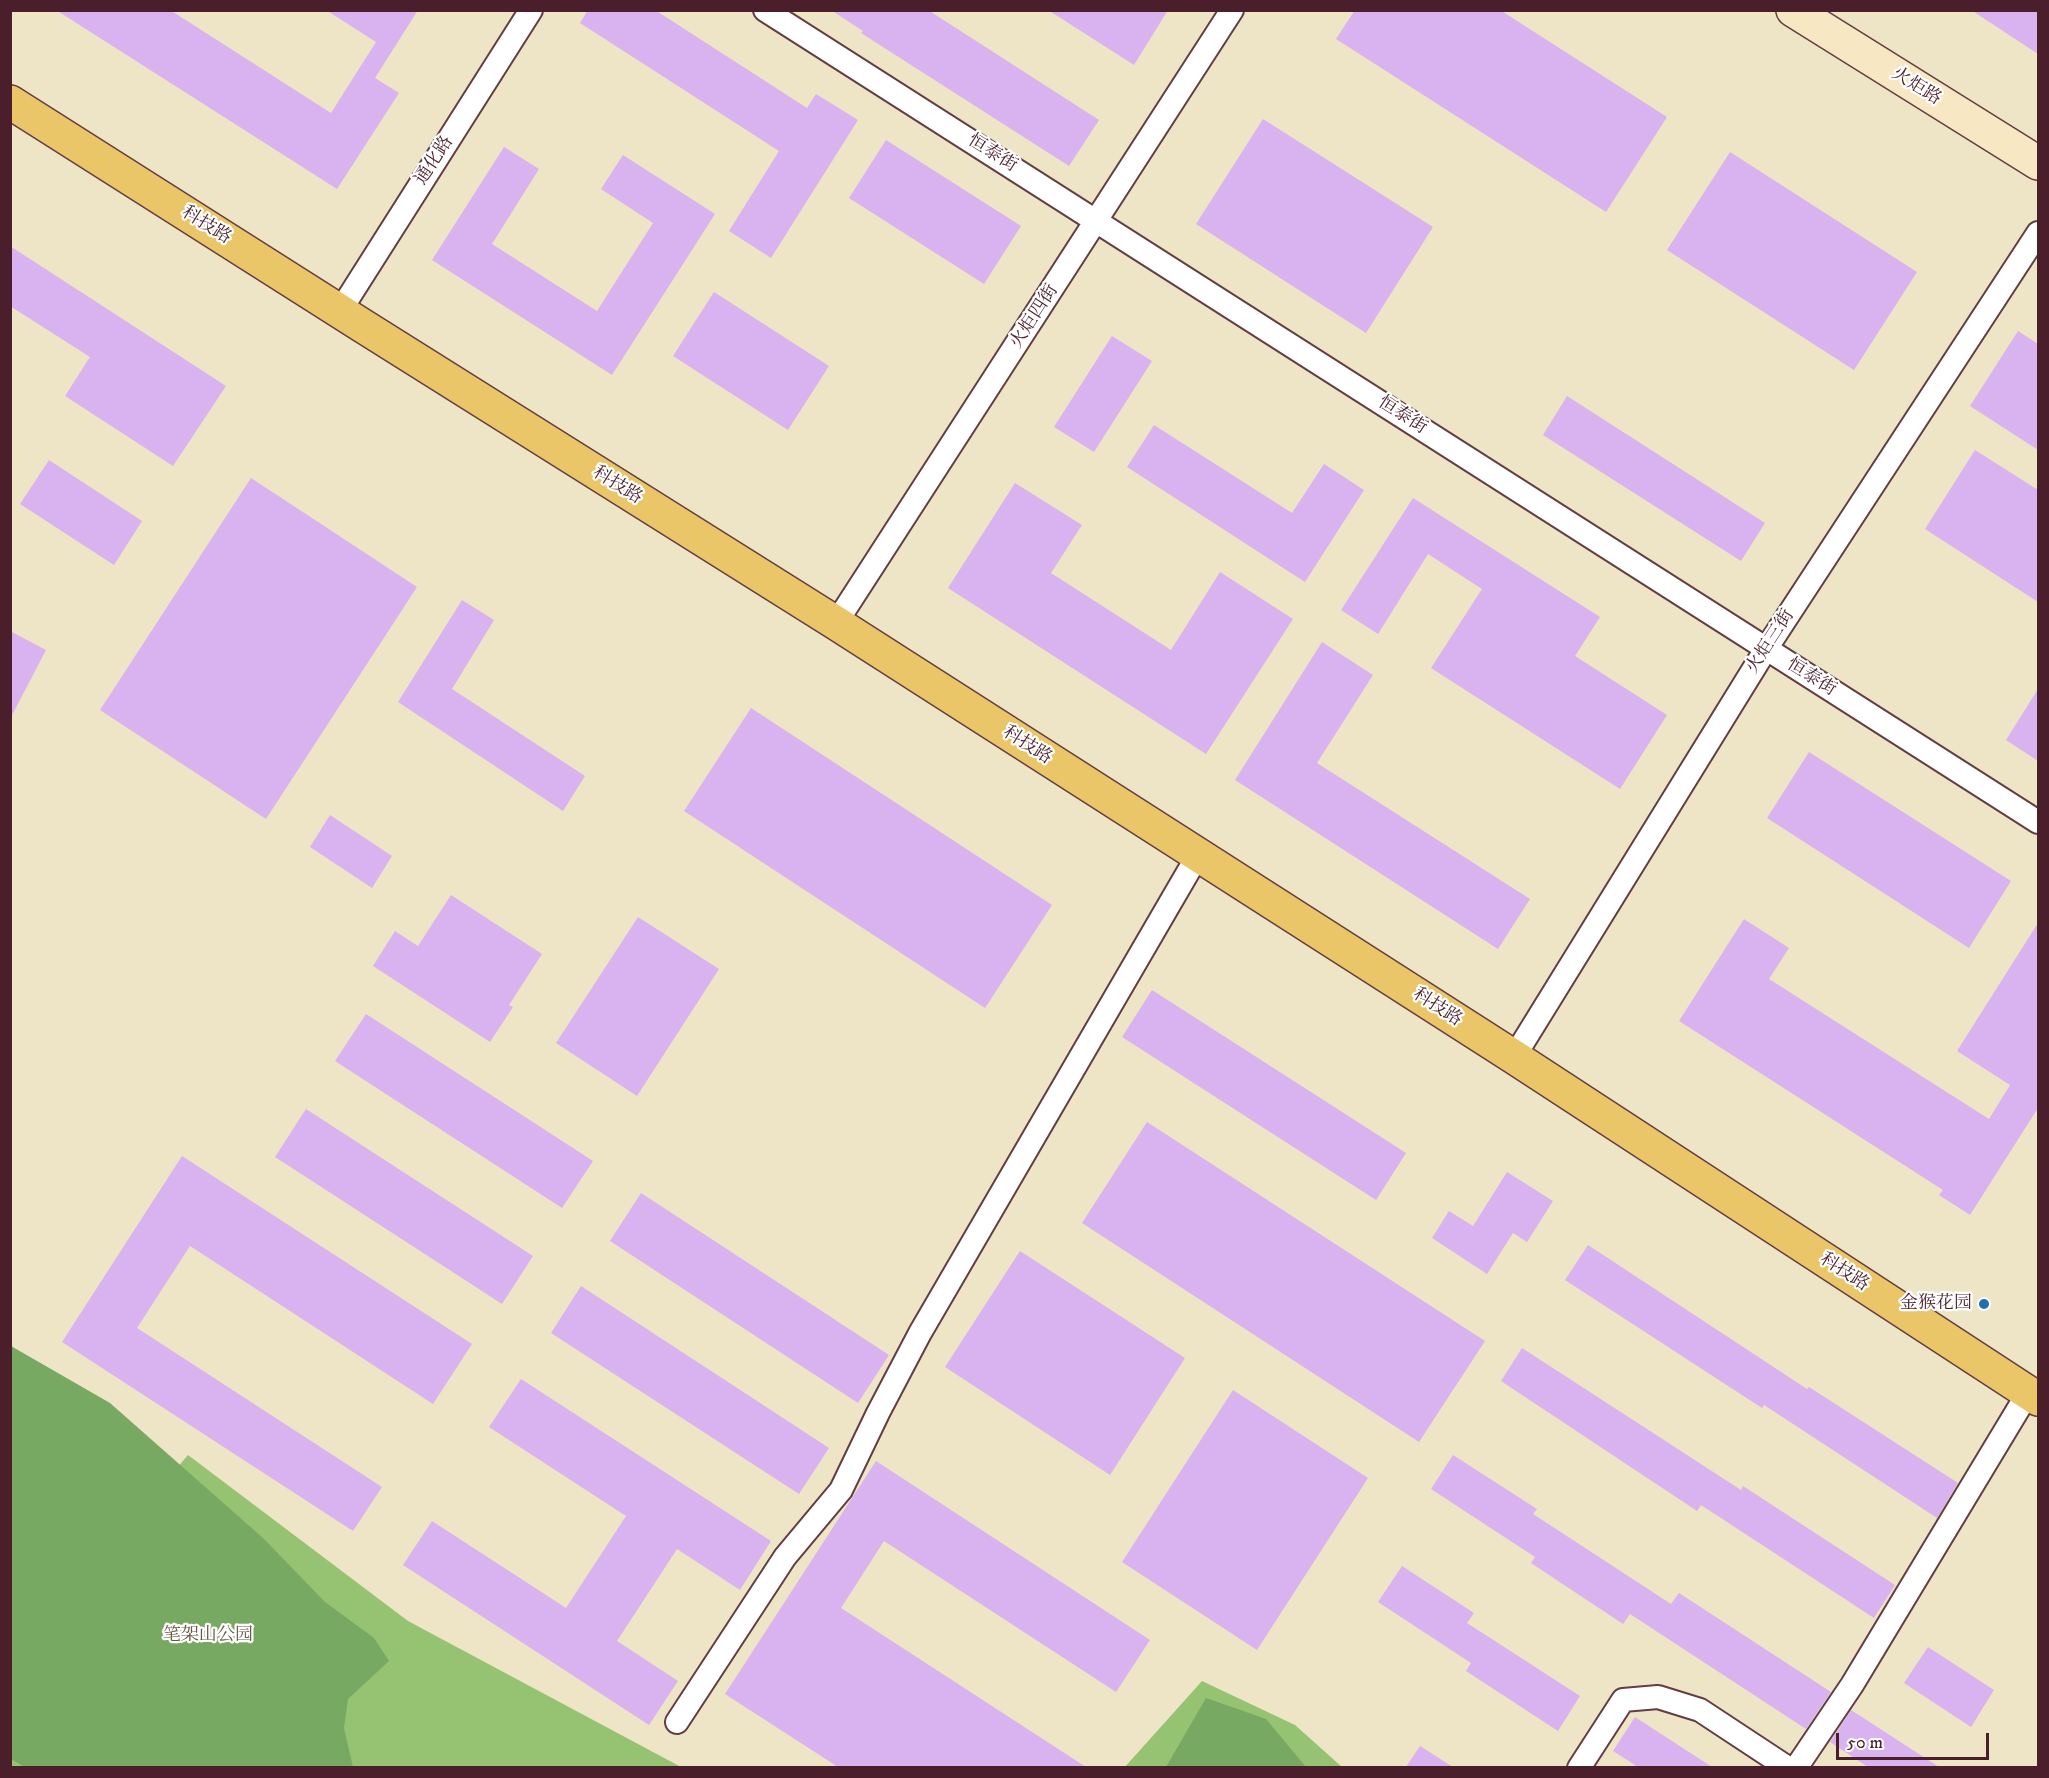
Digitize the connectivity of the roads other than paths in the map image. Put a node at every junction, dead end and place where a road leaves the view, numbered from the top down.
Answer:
1 (531, 10) edge
2 (765, 10) edge
3 (1232, 10) edge
4 (1793, 10) edge
5 (10, 102) edge
6 (2038, 163) edge
7 (1097, 221) junction
8 (2038, 233) edge
9 (340, 311) junction
10 (836, 623) junction
11 (1766, 649) junction
12 (2038, 822) edge
13 (1198, 855) junction
14 (1514, 1057) junction
15 (2033, 1396) edge
16 (677, 1722) dead end
17 (1579, 1767) edge
18 (1788, 1767) edge
19 (1796, 1767) edge

1 - 9 street, 通化路
2 - 7 street, 恒泰街
3 - 7 street, 火炬四街
4 - 6 main road, 火炬路
5 - 9 main road, 科技路
7 - 10 street, 火炬四街
7 - 11 street, 恒泰街
8 - 11 street, 火炬三街
9 - 10 main road, 科技路
10 - 13 main road, 科技路
11 - 12 street, 恒泰街
11 - 14 street, 火炬三街
13 - 14 main road, 科技路
13 - 16 street
14 - 15 main road, 科技路
15 - 19 street
17 - 18 street

